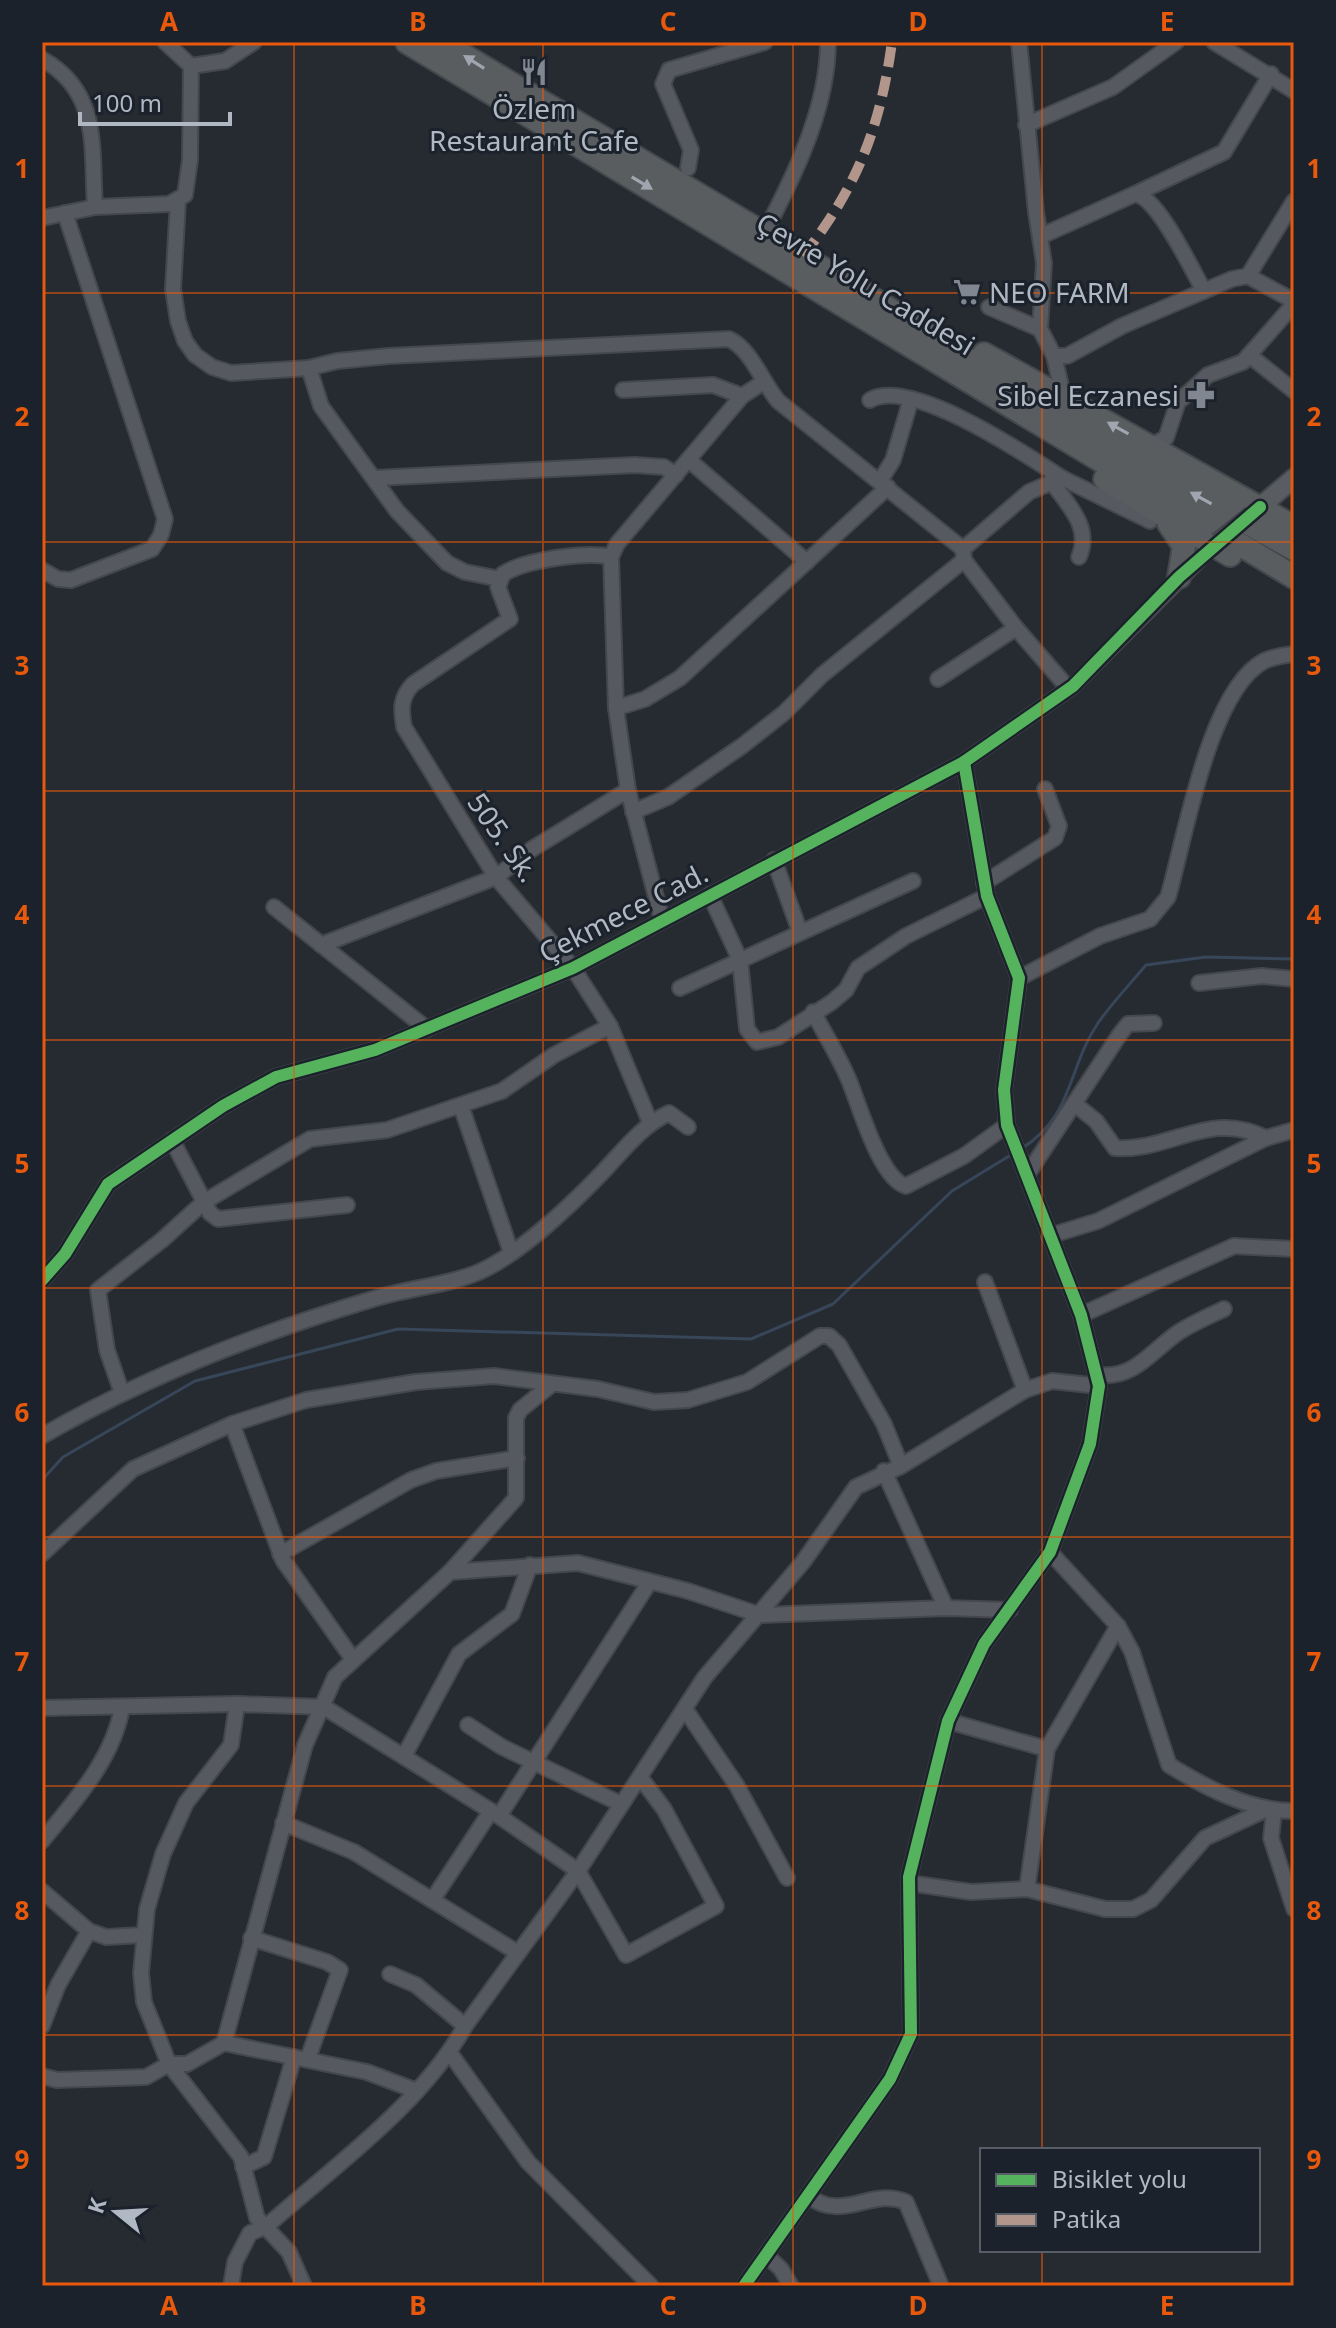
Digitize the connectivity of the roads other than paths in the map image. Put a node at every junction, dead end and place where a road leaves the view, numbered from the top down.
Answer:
1 (165, 42) edge
2 (254, 42) edge
3 (407, 42) edge
4 (441, 42) edge
5 (765, 42) edge
6 (828, 42) edge
7 (1019, 42) edge
8 (1176, 42) edge
9 (1214, 42) edge
10 (42, 59) edge
11 (191, 66) junction
12 (1271, 74) junction
13 (1294, 91) edge
14 (1026, 125) junction
15 (688, 168) dead end
16 (1135, 194) junction
17 (178, 201) junction
18 (1294, 201) edge
19 (95, 207) junction
20 (65, 213) junction
21 (42, 218) edge
22 (770, 222) dead end
23 (1041, 236) junction
24 (1248, 276) junction
25 (859, 290) junction
26 (1204, 291) junction
27 (1294, 303) edge
28 (989, 307) dead end
29 (873, 322) junction
30 (1040, 329) junction
31 (1249, 355) junction
32 (1054, 356) junction
33 (309, 368) junction
34 (762, 383) junction
35 (623, 390) dead end
36 (1294, 391) edge
37 (742, 396) junction
38 (911, 399) junction
39 (1064, 399) junction
40 (870, 400) dead end
41 (1151, 446) junction
42 (690, 461) junction
43 (676, 475) junction
44 (375, 478) junction
45 (1294, 478) edge
46 (1056, 480) junction
47 (884, 484) junction
48 (1255, 511) junction
49 (1156, 512) junction
50 (1294, 527) edge
51 (1215, 543) junction
52 (1294, 549) edge
53 (964, 554) junction
54 (611, 557) junction
55 (1079, 557) dead end
56 (807, 562) junction
57 (42, 570) edge
58 (1179, 577) junction
59 (1294, 577) edge
60 (500, 579) junction
61 (1294, 590) edge
62 (1016, 628) junction
63 (1294, 654) edge
64 (938, 679) dead end
65 (1069, 689) junction
66 (616, 708) junction
67 (964, 762) junction
68 (1045, 789) dead end
69 (628, 790) junction
70 (633, 812) junction
71 (774, 860) junction
72 (496, 877) junction
73 (913, 881) dead end
74 (986, 889) junction
75 (710, 895) junction
76 (274, 907) dead end
77 (662, 920) junction
78 (800, 932) junction
79 (321, 945) junction
80 (740, 960) junction
81 (573, 968) junction
82 (1019, 978) junction
83 (1294, 979) edge
84 (1199, 983) dead end
85 (680, 988) dead end
86 (813, 1012) junction
87 (1154, 1023) dead end
88 (610, 1026) junction
89 (427, 1029) junction
90 (1076, 1105) junction
91 (461, 1106) junction
92 (650, 1122) junction
93 (1007, 1125) junction
94 (688, 1127) dead end
95 (1294, 1130) edge
96 (1266, 1138) junction
97 (172, 1140) junction
98 (1027, 1175) junction
99 (204, 1202) junction
100 (347, 1205) dead end
101 (1049, 1236) junction
102 (1294, 1249) edge
103 (511, 1252) junction
104 (43, 1277) edge
105 (985, 1282) dead end
106 (1224, 1309) dead end
107 (1081, 1315) junction
108 (1099, 1380) junction
109 (552, 1384) junction
110 (1025, 1390) junction
111 (122, 1393) junction
112 (232, 1424) junction
113 (42, 1436) edge
114 (517, 1458) junction
115 (901, 1466) junction
116 (884, 1471) junction
117 (1050, 1552) junction
118 (42, 1554) edge
119 (280, 1554) junction
120 (530, 1565) junction
121 (450, 1572) junction
122 (649, 1583) junction
123 (946, 1608) junction
124 (1010, 1610) junction
125 (760, 1615) junction
126 (1118, 1626) junction
127 (352, 1658) junction
128 (237, 1704) junction
129 (122, 1707) junction
130 (324, 1707) junction
131 (42, 1708) edge
132 (685, 1709) junction
133 (948, 1721) junction
134 (468, 1725) dead end
135 (1047, 1749) junction
136 (404, 1756) junction
137 (533, 1760) junction
138 (640, 1777) junction
139 (621, 1804) junction
140 (1270, 1810) junction
141 (1294, 1811) edge
142 (495, 1814) junction
143 (283, 1823) junction
144 (42, 1841) edge
145 (578, 1871) junction
146 (787, 1878) dead end
147 (909, 1883) junction
148 (1027, 1889) junction
149 (42, 1891) edge
150 (433, 1899) junction
151 (1294, 1909) edge
152 (89, 1931) junction
153 (144, 1935) junction
154 (251, 1938) junction
155 (518, 1953) junction
156 (390, 1974) dead end
157 (42, 2026) edge
158 (465, 2026) junction
159 (224, 2043) junction
160 (450, 2053) junction
161 (301, 2058) junction
162 (169, 2064) junction
163 (42, 2076) edge
164 (417, 2091) junction
165 (243, 2167) junction
166 (808, 2196) junction
167 (267, 2226) junction
168 (766, 2255) junction
169 (231, 2286) edge
170 (304, 2286) edge
171 (651, 2286) edge
172 (744, 2286) edge
173 (791, 2286) edge
174 (941, 2286) edge

1 - 11 street
2 - 11 street
3 -> 29 highway, Çevre Yolu Caddesi
25 -> 4 highway, Çevre Yolu Caddesi
5 - 15 street
6 - 22 street
7 - 14 street
8 - 14 street
9 - 12 street
10 - 19 street
11 - 17 street
12 - 13 street
12 - 16 street
14 - 23 street
16 - 23 street
16 - 26 street
17 - 19 street
17 - 33 street
18 - 24 street
19 - 20 street
20 - 21 street
20 - 57 street
23 - 30 street
24 - 26 street
24 - 27 street
25 - 39 highway
52 -> 25 highway, Çevre Yolu Caddesi
26 - 32 street
27 - 31 street
28 - 30 street
29 - 49 highway
29 - 59 highway, Çevre Yolu Caddesi
30 - 32 street
31 - 36 street
31 - 41 street
32 - 39 street
33 - 34 street
33 - 44 street
34 - 37 street
34 - 47 street
35 - 37 street
37 - 42 street
38 - 40 street
38 - 46 street
38 - 47 street
41 -> 39 highway
41 - 48 highway
42 - 43 street
42 - 56 street
43 - 44 street
43 - 54 street
44 - 60 street
45 - 48 main road
46 - 49 street
46 - 53 street
46 - 55 street
47 - 53 street
47 - 56 street
48 - 50 highway
48 - 51 street, Çekmece Cad., bridge
49 - 51 highway
49 - 58 highway
51 - 58 street, Çekmece Cad.
51 - 61 highway
53 - 62 street
53 - 70 street
54 - 60 street
54 - 66 street
56 - 66 street
58 - 65 street, Çekmece Cad.
60 - 72 street, 505. Sk.
62 - 64 street
62 - 65 street
63 - 82 street
65 - 67 street, Çekmece Cad.
66 - 69 street
67 - 71 street, Çekmece Cad.
67 - 74 street
68 - 74 street
69 - 70 street
69 - 72 street
70 - 77 street
71 - 75 street, Çekmece Cad.
71 - 78 street
72 - 79 street
72 - 81 street, 505. Sk.
73 - 78 street
74 - 82 street
74 - 86 street
75 - 77 street, Çekmece Cad.
75 - 80 street
76 - 79 street
77 - 81 street, Çekmece Cad.
78 - 80 street
79 - 89 street
80 - 85 street
80 - 86 street
81 - 88 street, 505. Sk.
81 - 89 street, Çekmece Cad.
82 - 93 street
83 - 84 street
86 - 93 street
87 - 90 street
88 - 91 street
88 - 92 street, 505. Sk.
89 - 97 street, Çekmece Cad.
90 - 96 street
90 - 98 street
91 - 99 street
91 - 103 street
92 - 94 street
92 - 103 street
93 - 98 street
95 - 96 street
96 - 101 street
97 - 99 street
97 - 104 street, Çekmece Cad.
98 - 101 street
99 - 100 street
99 - 111 street
101 - 107 street
102 - 107 street
103 - 111 street
105 - 110 street
106 - 108 street
107 - 108 street
108 - 110 street
108 - 117 street
109 - 112 street
109 - 114 street
109 - 115 street
110 - 115 street
111 - 113 street
112 - 118 street
112 - 119 street
114 - 119 street
114 - 121 street
115 - 116 street
116 - 123 street
116 - 125 street
117 - 124 street
117 - 126 street
119 - 127 street
120 - 121 street
120 - 122 street
120 - 136 street
121 - 127 street
122 - 125 street
122 - 137 street
123 - 124 street
123 - 125 street
124 - 133 street
125 - 132 street
126 - 135 street
126 - 140 street
127 - 130 street
128 - 129 street
128 - 130 street
128 - 153 street
129 - 131 street
129 - 144 street
130 - 136 street
130 - 143 street
132 - 138 street
132 - 146 street
133 - 135 street
133 - 147 street
134 - 137 street
135 - 148 street
136 - 142 street
137 - 139 street
137 - 142 street
138 - 139 street
138 - 145 street
139 - 145 street
140 - 141 street
140 - 148 street
140 - 151 street
142 - 145 street
142 - 150 street
143 - 150 street
143 - 154 street
145 - 155 street
147 - 148 street
147 - 166 street
149 - 152 street
150 - 155 street
152 - 153 street
152 - 157 street
153 - 162 street
154 - 159 street
154 - 161 street
155 - 158 street
156 - 158 street
158 - 160 street
159 - 161 street
159 - 162 street
160 - 164 street
160 - 171 street
161 - 164 street
161 - 165 street
162 - 163 street
162 - 165 street
164 - 167 street
165 - 167 street
166 - 168 street
166 - 174 street
167 - 169 street
167 - 170 street
168 - 172 street
168 - 173 street

